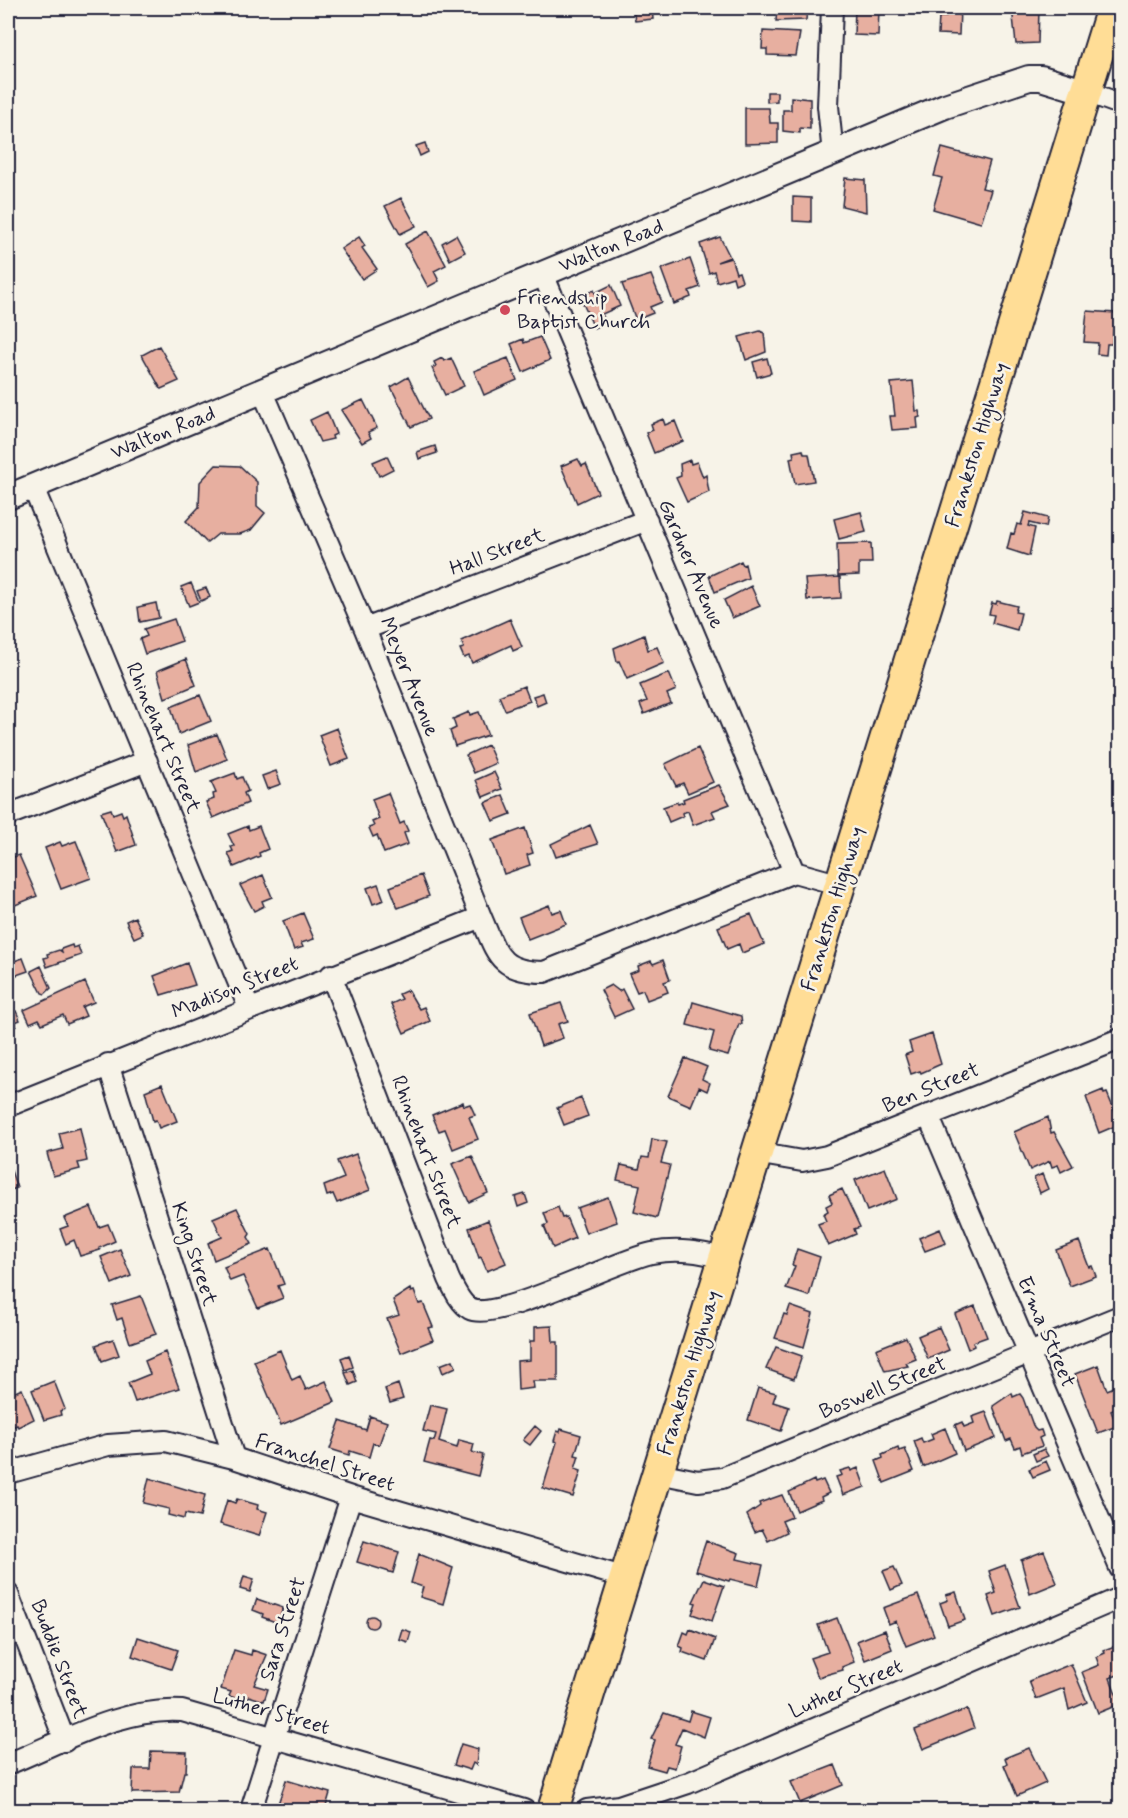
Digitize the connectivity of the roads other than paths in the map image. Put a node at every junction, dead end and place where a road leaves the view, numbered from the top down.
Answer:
1 (832, 8) edge
2 (1112, 8) edge
3 (1087, 92) junction
4 (1120, 104) edge
5 (833, 154) junction
6 (543, 274) junction
7 (263, 392) junction
8 (33, 487) junction
9 (8, 497) edge
10 (647, 520) junction
11 (364, 629) junction
12 (147, 761) junction
13 (8, 815) edge
14 (794, 872) junction
15 (841, 885) junction
16 (481, 917) junction
17 (331, 975) junction
18 (249, 1008) junction
19 (1120, 1039) edge
20 (108, 1064) junction
21 (8, 1106) edge
22 (928, 1115) junction
23 (756, 1153) junction
24 (725, 1258) junction
25 (1120, 1316) edge
26 (1030, 1354) junction
27 (234, 1458) junction
28 (8, 1473) edge
29 (658, 1473) junction
30 (351, 1497) junction
31 (1120, 1568) edge
32 (626, 1578) junction
33 (8, 1594) edge
34 (1120, 1598) edge
35 (273, 1737) junction
36 (65, 1740) junction
37 (8, 1764) edge
38 (251, 1810) edge
39 (524, 1810) edge
40 (553, 1810) edge
41 (587, 1810) edge

1 - 5 street
2 - 3 main road, Frankston Highway
3 - 4 street
3 - 5 street, Walton Road
3 - 15 main road, Frankston Highway
5 - 6 street, Walton Road
6 - 7 street, Walton Road
6 - 10 street, Gardner Avenue
7 - 8 street, Walton Road
7 - 11 street, Meyer Avenue
8 - 9 street, Walton Road
8 - 12 street, Rhinehart Street
10 - 11 street, Hall Street
10 - 14 street, Gardner Avenue
11 - 16 street, Meyer Avenue
12 - 13 street
12 - 18 street, Rhinehart Street
14 - 15 street
14 - 16 street, Meyer Avenue
15 - 23 main road, Frankston Highway
16 - 17 street, Madison Street
17 - 18 street, Madison Street
17 - 24 street, Rhinehart Street
18 - 20 street, Madison Street
19 - 22 street, Ben Street
20 - 21 street, Madison Street
20 - 27 street, King Street
22 - 23 street, Ben Street
22 - 26 street, Erma Street
23 - 24 main road, Frankston Highway
24 - 29 main road, Frankston Highway
25 - 26 street, Boswell Street
26 - 29 street, Boswell Street
26 - 31 street, Erma Street
27 - 28 street, Franchel Street
27 - 30 street, Franchel Street
29 - 32 main road, Frankston Highway
30 - 32 street, Franchel Street
30 - 35 street, Sara Street
32 - 40 main road, Frankston Highway
33 - 36 street, Buddie Street
34 - 41 street, Luther Street
35 - 36 street, Luther Street
35 - 38 street, Sara Street
35 - 39 street, Luther Street
36 - 37 street, Luther Street

